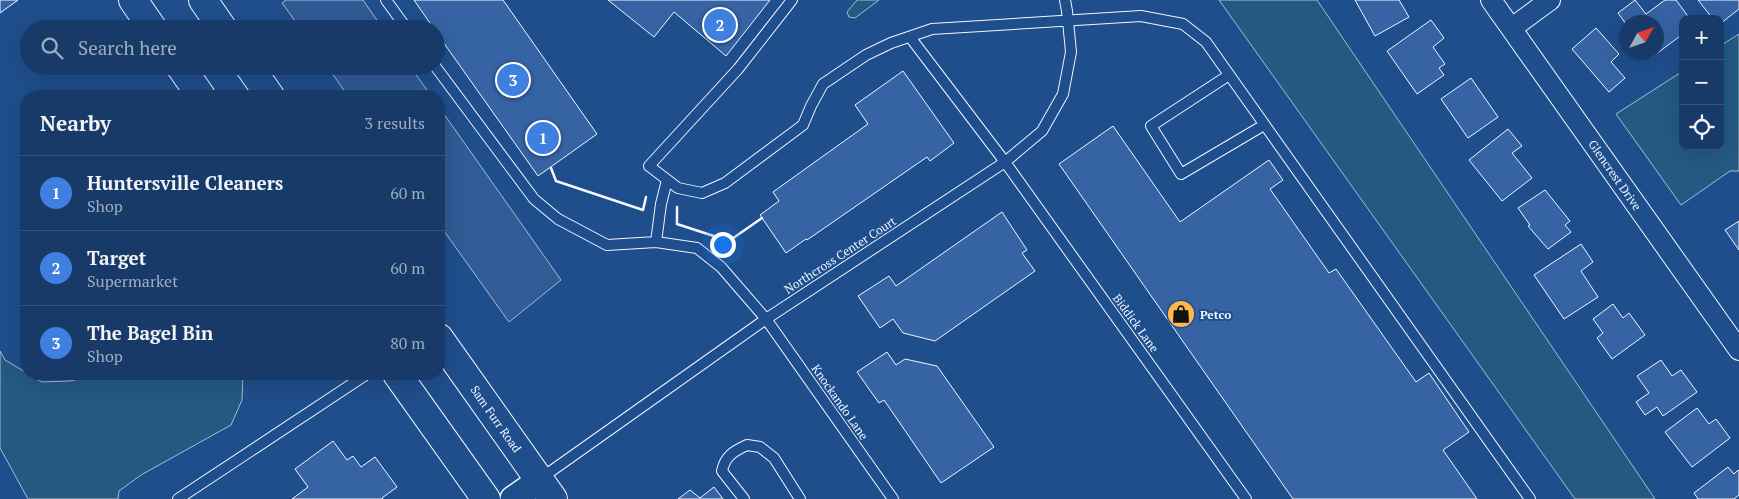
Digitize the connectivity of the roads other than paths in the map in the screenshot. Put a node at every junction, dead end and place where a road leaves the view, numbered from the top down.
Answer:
1 (133, 0) edge
2 (204, 0) edge
3 (386, 0) edge
4 (792, 0) edge
5 (1065, 0) edge
6 (1492, 0) edge
7 (1550, 0) edge
8 (147, 20) edge
9 (217, 20) edge
10 (400, 20) edge
11 (1068, 21) junction
12 (1512, 28) junction
13 (910, 37) junction
14 (186, 75) edge
15 (255, 75) edge
16 (442, 75) edge
17 (1229, 75) junction
18 (197, 90) edge
19 (266, 90) edge
20 (1264, 125) junction
21 (1004, 162) junction
22 (668, 180) junction
23 (656, 242) junction
24 (766, 319) junction
25 (445, 346) edge
26 (1739, 350) edge
27 (358, 380) edge
28 (401, 380) edge
29 (546, 489) edge
30 (183, 497) edge
31 (486, 499) edge
32 (513, 499) edge
33 (744, 499) edge
34 (800, 499) edge
35 (893, 499) edge
36 (1246, 499) edge
37 (1530, 499) edge

1 - 8 main road
2 - 9 main road
3 - 10 lane
4 - 22 lane
5 - 11 lane, Northcross Center Court
6 - 12 street, Glencrest Drive
7 - 12 street
11 - 13 lane
11 - 17 lane
11 - 21 lane, Northcross Center Court
12 - 26 street, Glencrest Drive
13 - 21 lane, Biddick Lane
13 - 22 lane
14 - 18 main road
15 - 19 main road
16 - 23 lane, Knockando Lane
17 - 20 lane
17 - 20 lane
20 - 37 lane
21 - 24 lane, Northcross Center Court
21 - 36 lane, Biddick Lane
22 - 23 lane
23 - 24 lane, Knockando Lane
24 - 29 lane, Northcross Center Court
24 - 35 lane, Knockando Lane
25 - 29 main road, Sam Furr Road
27 - 30 lane
28 - 31 main road
29 - 32 street
33 - 34 lane

